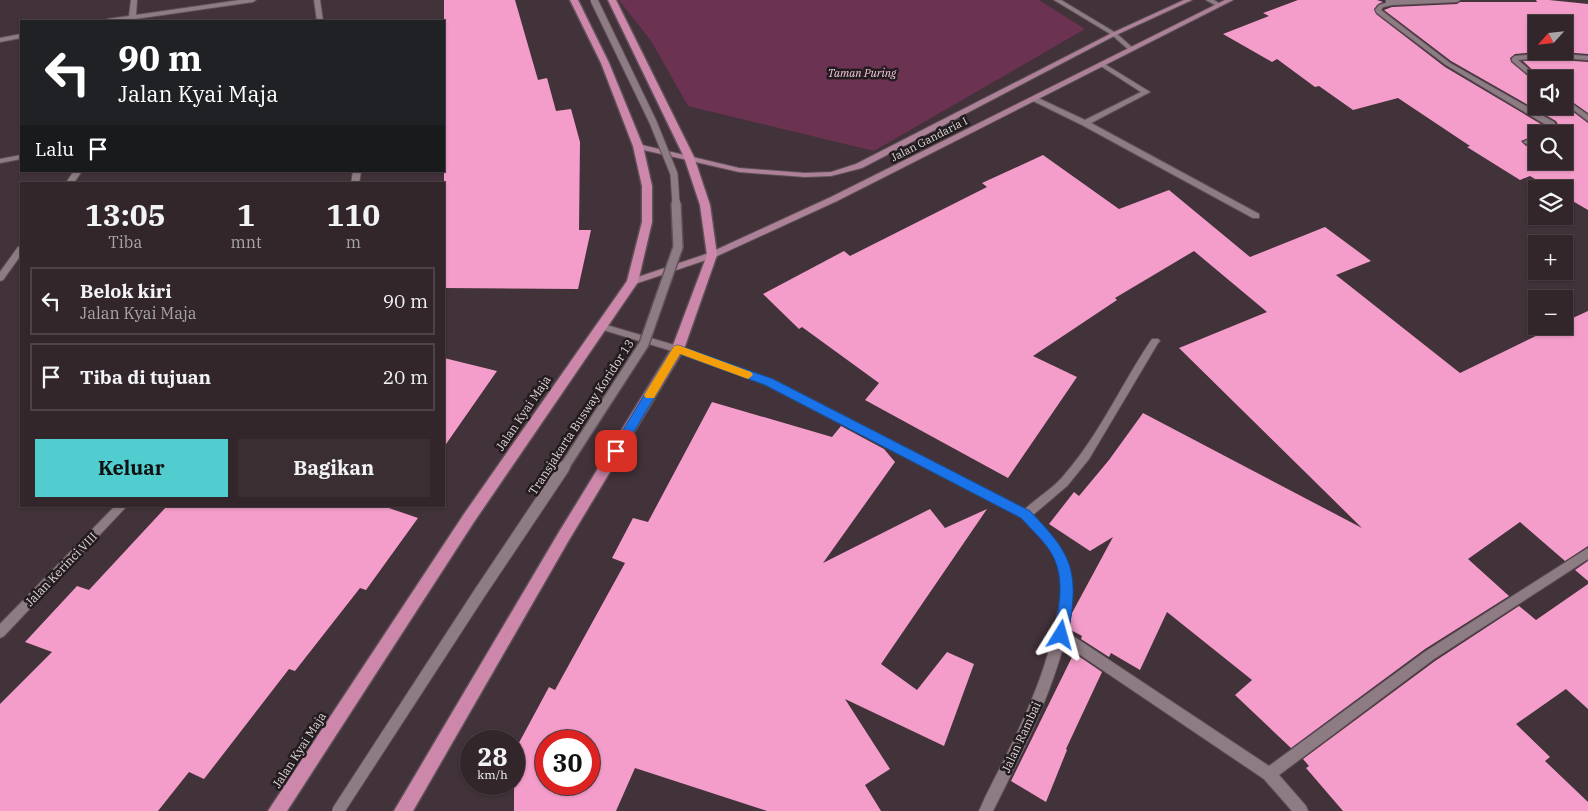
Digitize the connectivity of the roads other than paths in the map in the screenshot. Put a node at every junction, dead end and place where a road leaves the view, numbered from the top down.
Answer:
1 (134, 0) edge
2 (253, 0) edge
3 (316, 0) edge
4 (574, 0) edge
5 (594, 0) edge
6 (612, 0) edge
7 (1057, 0) edge
8 (1189, 0) edge
9 (1209, 0) edge
10 (1230, 0) edge
11 (1384, 0) edge
12 (1457, 0) edge
13 (1392, 3) junction
14 (1219, 5) junction
15 (132, 19) edge
16 (320, 20) edge
17 (1114, 34) junction
18 (20, 36) edge
19 (0, 40) edge
20 (1131, 49) junction
21 (1588, 58) edge
22 (1101, 64) junction
23 (1528, 72) edge
24 (1033, 100) junction
25 (1573, 107) edge
26 (1588, 119) edge
27 (1085, 123) junction
28 (1552, 125) edge
29 (638, 146) junction
30 (20, 157) edge
31 (688, 157) junction
32 (0, 161) edge
33 (77, 172) edge
34 (70, 182) edge
35 (1256, 216) dead end
36 (20, 250) edge
37 (712, 255) junction
38 (0, 278) edge
39 (632, 282) junction
40 (600, 326) junction
41 (1155, 341) dead end
42 (678, 349) junction
43 (121, 507) edge
44 (1026, 514) junction
45 (1588, 553) edge
46 (0, 632) edge
47 (1061, 635) junction
48 (1269, 774) junction
49 (277, 811) edge
50 (338, 811) edge
51 (403, 811) edge
52 (986, 811) edge
53 (1301, 811) edge

1 - 15 street
2 - 15 street
3 - 16 street
4 - 29 main road, Jalan Kyai Maja
5 - 50 street, Transjakarta Busway Koridor 13, bridge
6 - 31 main road
7 - 17 street
8 - 17 main road, Jalan Gandaria I
9 - 14 street
10 - 14 main road, Jalan Gandaria I
11 - 13 street
12 - 13 street
13 - 28 street
14 - 20 main road, Jalan Gandaria I
17 - 20 street
17 - 31 main road, Jalan Gandaria I
18 - 19 street
20 - 22 main road, Jalan Gandaria I
21 - 23 street
22 - 24 main road, Jalan Gandaria I
22 - 27 street
24 - 27 street
24 - 37 main road, Jalan Gandaria I
25 - 26 street
27 - 35 street
29 - 31 main road, Jalan Gandaria I
29 - 39 main road, Jalan Kyai Maja
30 - 32 street
31 - 37 main road
33 - 34 street
36 - 38 street
37 - 39 main road, Jalan Gandaria I
37 - 42 main road
39 - 40 main road, Jalan Kyai Maja
40 - 42 street, Jalan Rambai
40 - 49 main road, Jalan Kyai Maja
41 - 44 street
42 - 44 street, Jalan Rambai
42 - 51 main road
43 - 46 street, Jalan Kerinci VIII
44 - 47 street, Jalan Rambai
45 - 48 street
47 - 48 street
47 - 52 street, Jalan Rambai
48 - 53 street

